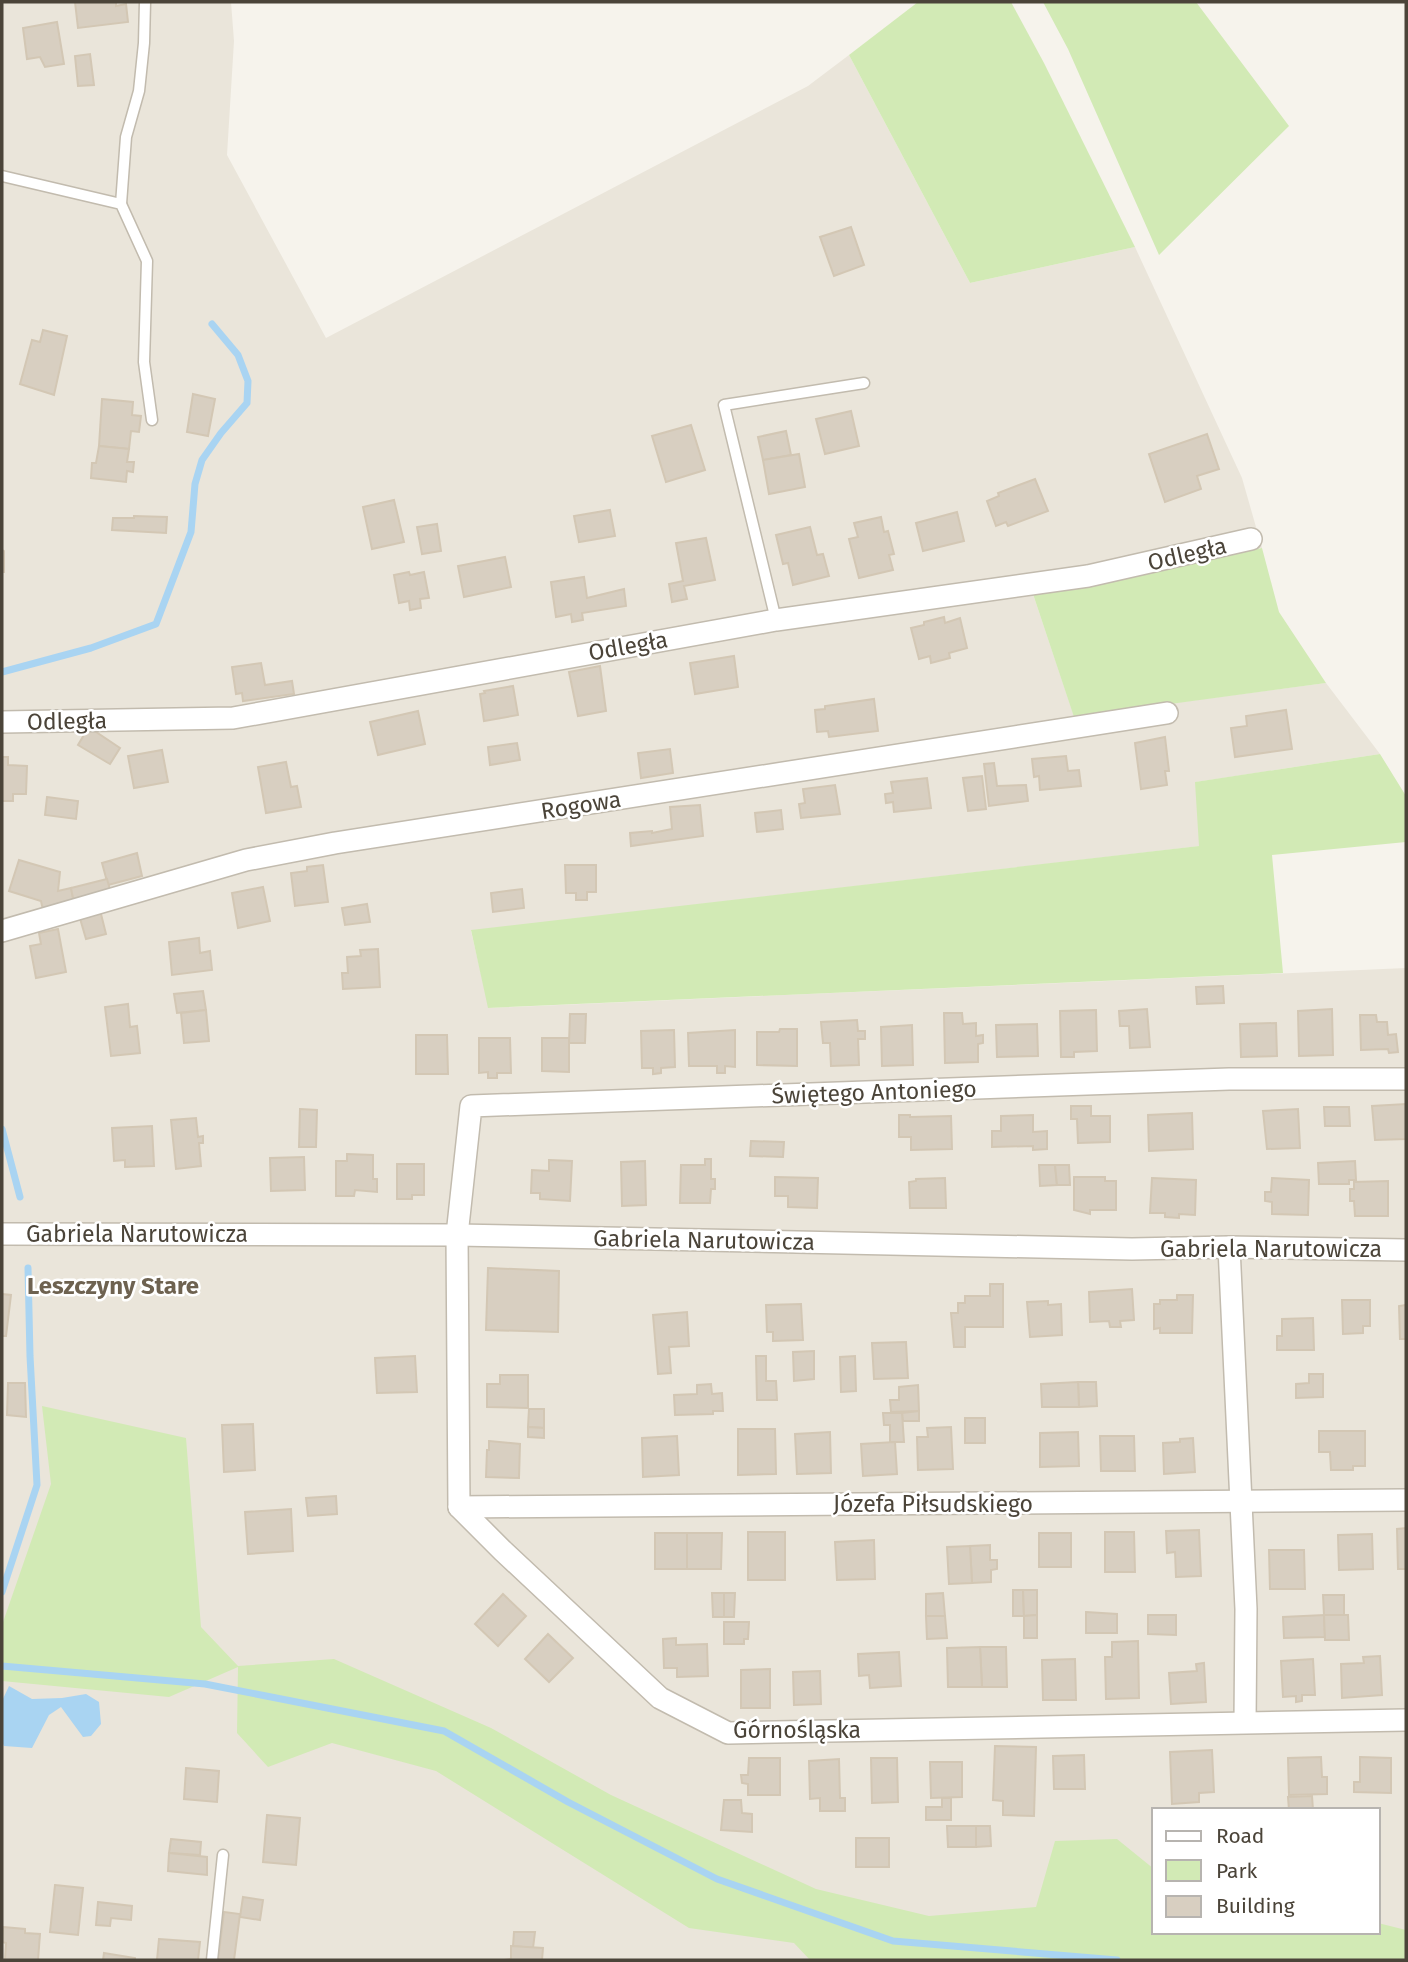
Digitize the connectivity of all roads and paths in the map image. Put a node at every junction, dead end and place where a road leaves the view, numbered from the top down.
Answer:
1 (145, 2) edge
2 (2, 176) edge
3 (121, 204) junction
4 (864, 383) dead end
5 (152, 420) dead end
6 (1251, 539) dead end
7 (776, 620) junction
8 (1167, 712) dead end
9 (2, 722) edge
10 (2, 931) edge
11 (1406, 1079) edge
12 (2, 1234) edge
13 (457, 1236) junction
14 (1230, 1247) junction
15 (1406, 1250) edge
16 (1406, 1500) edge
17 (1240, 1502) junction
18 (459, 1507) junction
19 (1406, 1720) edge
20 (1245, 1722) junction
21 (223, 1855) dead end
22 (212, 1960) edge

1 - 3 lane
2 - 3 lane
3 - 5 lane
4 - 7 lane
6 - 7 street, Odległa
7 - 9 street, Odległa
8 - 10 street, Rogowa
11 - 13 street, Świętego Antoniego
12 - 13 street, Gabriela Narutowicza
13 - 14 street, Gabriela Narutowicza
13 - 18 street
14 - 15 street, Gabriela Narutowicza
14 - 17 street
16 - 17 street, Józefa Piłsudskiego
17 - 18 street, Józefa Piłsudskiego
17 - 20 street
18 - 20 street, Górnośląska
19 - 20 street, Górnośląska
21 - 22 lane

